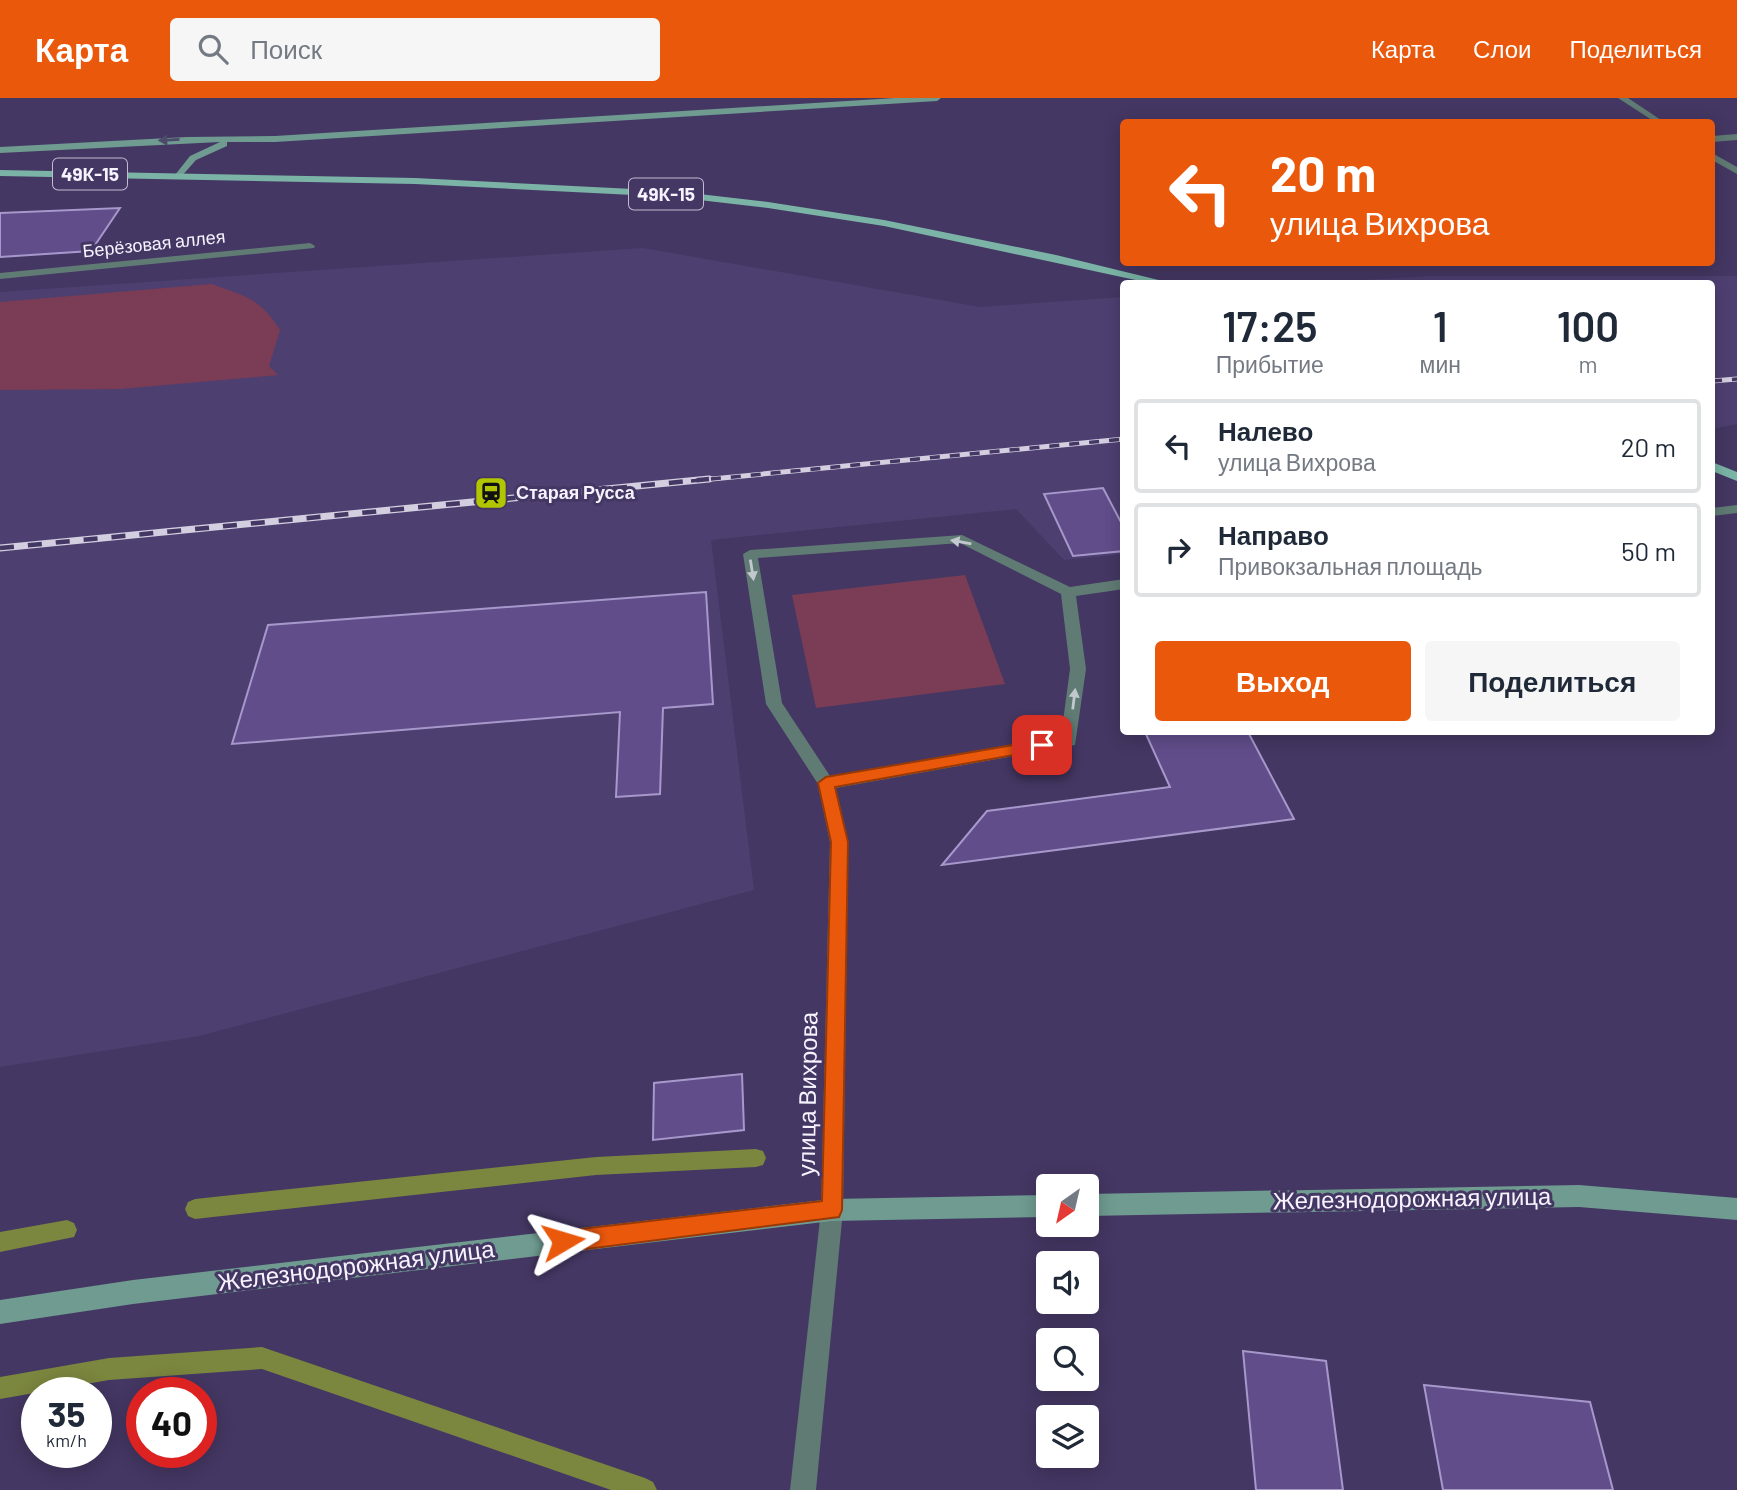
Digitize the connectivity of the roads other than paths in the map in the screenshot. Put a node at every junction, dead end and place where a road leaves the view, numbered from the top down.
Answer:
1 (937, 98) edge
2 (1622, 98) edge
3 (1655, 119) edge
4 (1737, 136) edge
5 (1715, 139) edge
6 (237, 141) junction
7 (0, 150) edge
8 (1715, 158) edge
9 (1737, 171) edge
10 (0, 173) edge
11 (180, 175) junction
12 (310, 246) dead end
13 (0, 276) edge
14 (1153, 280) edge
15 (1715, 467) edge
16 (1737, 477) edge
17 (1737, 509) edge
18 (1715, 512) edge
19 (1120, 585) edge
20 (1068, 592) junction
21 (826, 783) junction
22 (1099, 1205) edge
23 (1036, 1206) edge
24 (1737, 1209) edge
25 (832, 1210) junction
26 (0, 1312) edge
27 (803, 1490) edge

1 - 6 main road
2 - 3 street
4 - 5 street
6 -> 7 main road
6 - 11 main road
8 - 9 street
10 - 11 main road, 49К-15
11 - 14 main road, 49К-15
12 - 13 street, Берёзовая аллея
15 - 16 main road
17 - 18 street
19 - 20 street
21 -> 20 street
20 -> 21 street
21 - 25 street, улица Вихрова
22 - 24 main road, Железнодорожная улица
23 - 25 main road, Железнодорожная улица
25 - 26 main road, Железнодорожная улица
25 - 27 street, улица Вихрова

